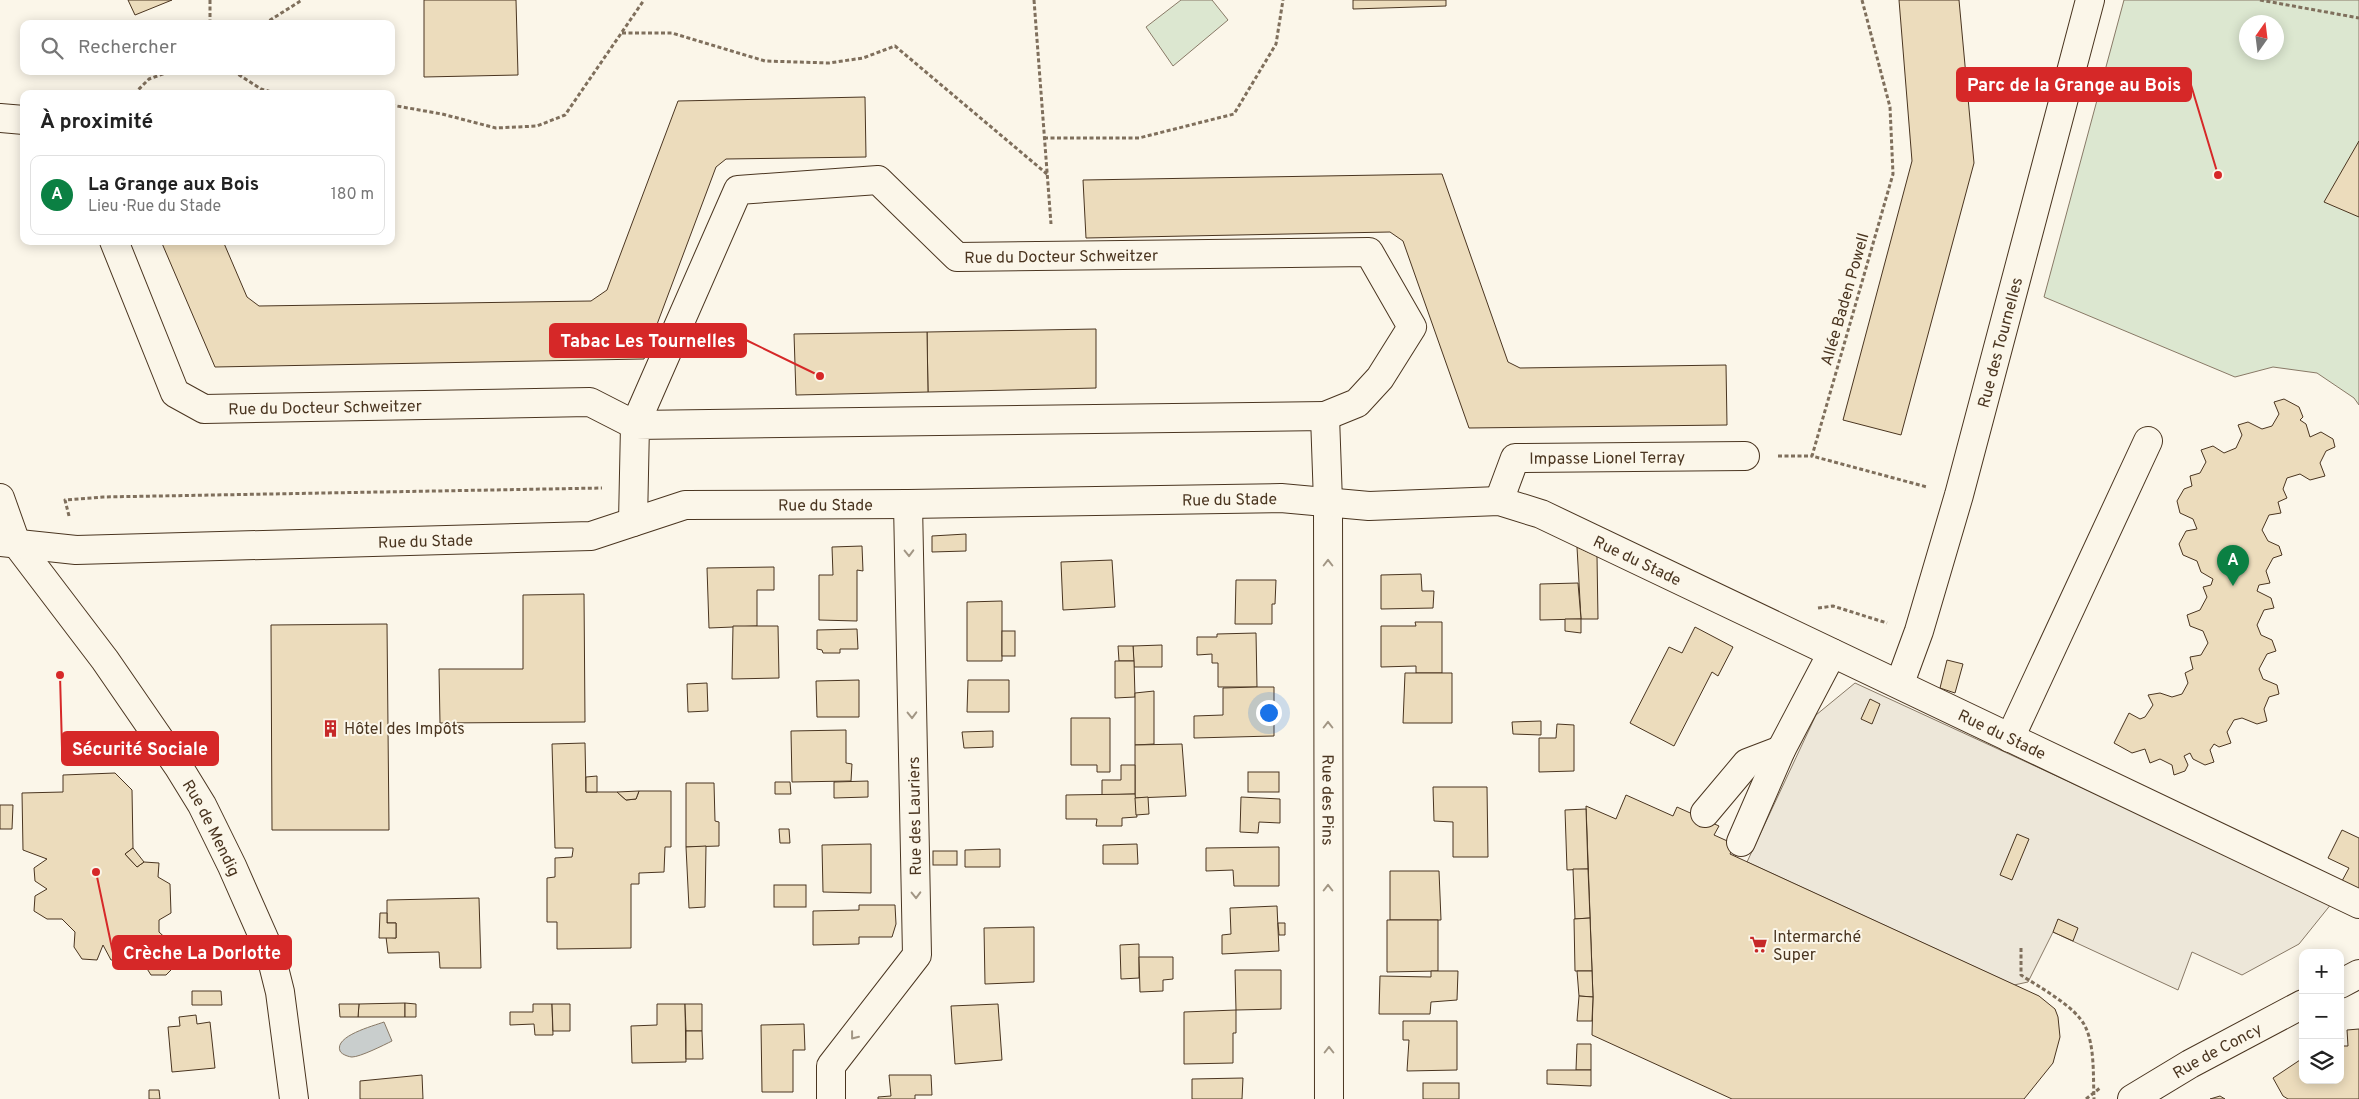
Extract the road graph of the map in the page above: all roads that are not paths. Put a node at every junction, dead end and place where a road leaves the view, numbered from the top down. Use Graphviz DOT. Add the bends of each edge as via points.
graph roads {
  1 [pos="2090,0"];
  2 [pos="0,118"];
  3 [pos="20,120"];
  4 [pos="116,245"];
  5 [pos="1325,416"];
  6 [pos="635,425"];
  7 [pos="2148,441"];
  8 [pos="1746,456"];
  9 [pos="0,498"];
  10 [pos="1498,501"];
  11 [pos="1328,502"];
  12 [pos="908,504"];
  13 [pos="633,522"];
  14 [pos="8,542"];
  15 [pos="1832,653"];
  16 [pos="1900,684"];
  17 [pos="2010,738"];
  18 [pos="1781,750"];
  19 [pos="1705,813"];
  20 [pos="1741,842"];
  21 [pos="2359,904"];
  22 [pos="2359,974"];
  23 [pos="2344,982"];
  24 [pos="2299,1006"];
  25 [pos="294,1099"];
  26 [pos="831,1099"];
  27 [pos="1329,1099"];
  28 [pos="2132,1099"];
  1 -- 16 [label="street, Rue des Tournelles" via="1960,495"];
  2 -- 3 [label="street"];
  4 -- 6 [label="street, Rue du Docteur Schweitzer" via="175,393 204,409 590,402"];
  5 -- 6 [label="street, Rue du Docteur Schweitzer"];
  5 -- 6 [label="street, Rue du Docteur Schweitzer" via="1357,403 1380,378 1412,328 1369,252 957,257 878,180 738,190"];
  5 -- 11 [label="street"];
  6 -- 13 [label="street, Rue du Docteur Schweitzer"];
  7 -- 17 [label="street"];
  8 -- 10 [label="street, Impasse Lionel Terray" via="1515,458"];
  9 -- 14 [label="street, Rue de Mendig"];
  10 -- 11 [label="street, Rue du Stade" via="1369,506"];
  10 -- 15 [label="street, Rue du Stade" via="1541,514"];
  11 -- 12 [label="street, Rue du Stade" via="1280,498"];
  27 -- 11 [label="street, Rue des Pins, one-way"];
  12 -- 13 [label="street, Rue du Stade" via="685,505"];
  12 -- 26 [label="street, Rue des Lauriers, one-way" via="917,955 831,1066"];
  13 -- 14 [label="street, Rue du Stade" via="592,536 76,550"];
  14 -- 25 [label="street, Rue de Mendig" via="105,660 202,804 253,909 270,952 280,992"];
  15 -- 16 [label="street, Rue du Stade"];
  15 -- 18 [label="street"];
  16 -- 17 [label="street, Rue du Stade"];
  17 -- 21 [label="street, Rue du Stade"];
  18 -- 19 [label="street" via="1747,763"];
  18 -- 20 [label="street"];
  22 -- 23 [label="street"];
  24 -- 28 [label="street, Rue de Concy"];
}
